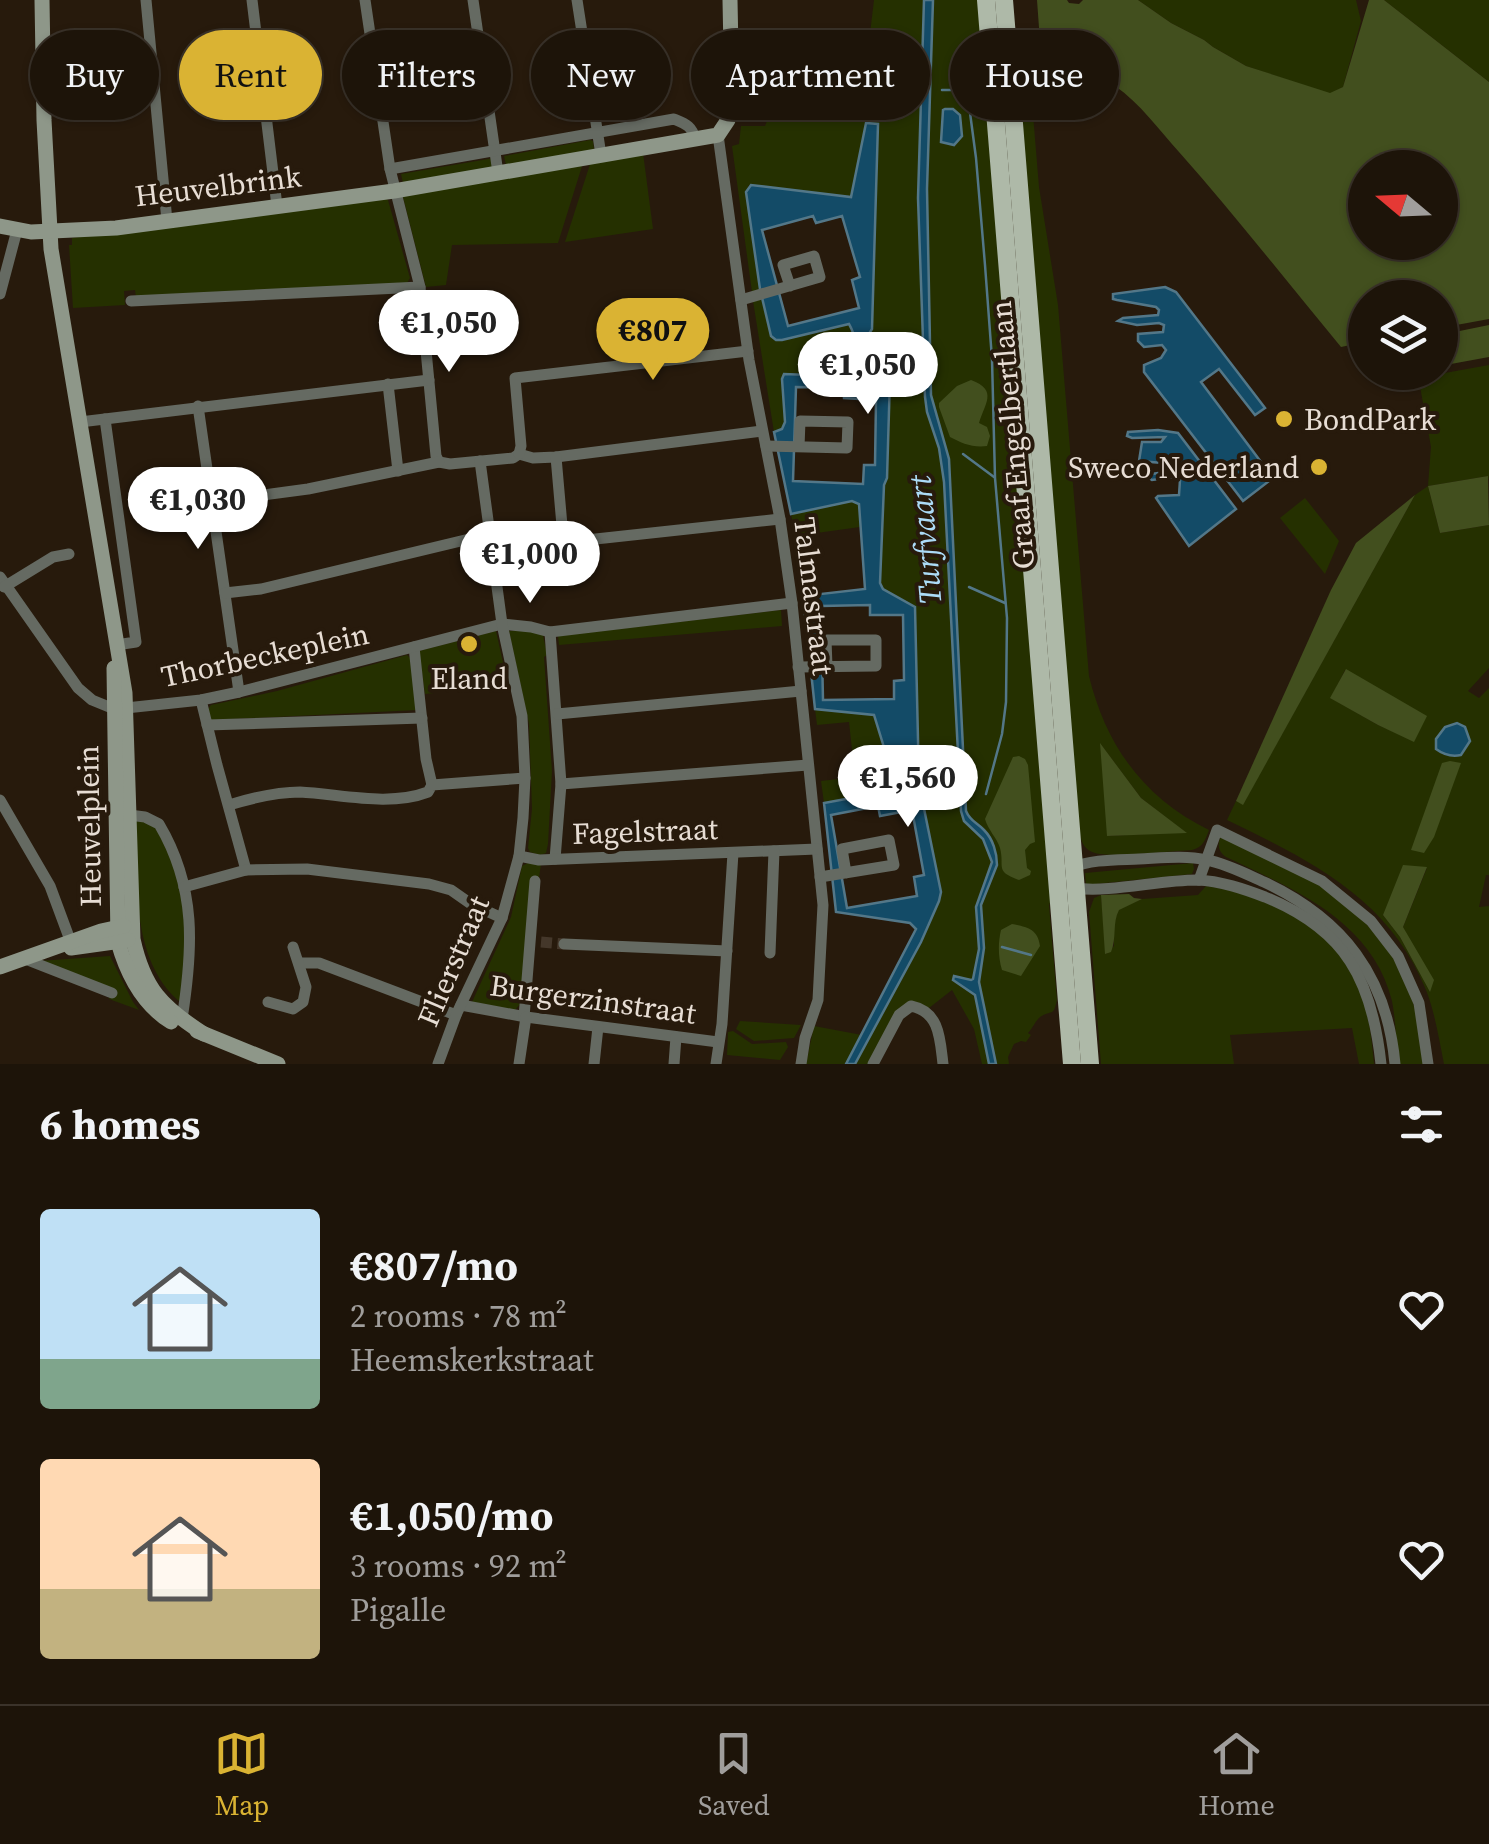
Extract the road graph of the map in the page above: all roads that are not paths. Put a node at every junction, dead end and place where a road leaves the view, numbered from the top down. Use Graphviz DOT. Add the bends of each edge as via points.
graph roads {
  1 [pos="42,0"];
  2 [pos="146,0"];
  3 [pos="252,0"];
  4 [pos="365,0"];
  5 [pos="473,0"];
  6 [pos="577,0"];
  7 [pos="730,0"];
  8 [pos="986,0"];
  9 [pos="1004,0"];
  10 [pos="598,133"];
  11 [pos="718,135"];
  12 [pos="695,138"];
  13 [pos="495,151"];
  14 [pos="601,155"];
  15 [pos="390,169"];
  16 [pos="498,173"];
  17 [pos="394,191"];
  18 [pos="278,206"];
  19 [pos="167,221"];
  20 [pos="0,226"];
  21 [pos="17,230"];
  22 [pos="49,232"];
  23 [pos="420,286"];
  24 [pos="784,287"];
  25 [pos="0,294"];
  26 [pos="741,300"];
  27 [pos="131,301"];
  28 [pos="748,351"];
  29 [pos="429,380"];
  30 [pos="388,384"];
  31 [pos="198,406"];
  32 [pos="105,419"];
  33 [pos="80,422"];
  34 [pos="762,431"];
  35 [pos="771,446"];
  36 [pos="796,447"];
  37 [pos="518,454"];
  38 [pos="556,457"];
  39 [pos="480,461"];
  40 [pos="440,462"];
  41 [pos="398,471"];
  42 [pos="212,502"];
  43 [pos="780,520"];
  44 [pos="490,534"];
  45 [pos="70,554"];
  46 [pos="2,584"];
  47 [pos="225,593"];
  48 [pos="792,603"];
  49 [pos="502,624"];
  50 [pos="550,632"];
  51 [pos="116,645"];
  52 [pos="414,647"];
  53 [pos="814,667"];
  54 [pos="801,691"];
  55 [pos="239,692"];
  56 [pos="201,700"];
  57 [pos="120,709"];
  58 [pos="556,714"];
  59 [pos="422,718"];
  60 [pos="206,725"];
  61 [pos="808,765"];
  62 [pos="526,778"];
  63 [pos="561,784"];
  64 [pos="432,785"];
  65 [pos="0,800"];
  66 [pos="228,805"];
  67 [pos="122,815"];
  68 [pos="817,849"];
  69 [pos="774,851"];
  70 [pos="733,853"];
  71 [pos="519,856"];
  72 [pos="555,859"];
  73 [pos="1205,859"];
  74 [pos="1074,866"];
  75 [pos="246,870"];
  76 [pos="835,875"];
  77 [pos="1056,880"];
  78 [pos="1199,880"];
  79 [pos="536,882"];
  80 [pos="184,887"];
  81 [pos="1076,890"];
  82 [pos="502,918"];
  83 [pos="125,933"];
  84 [pos="72,944"];
  85 [pos="564,944"];
  86 [pos="293,947"];
  87 [pos="727,951"];
  88 [pos="770,954"];
  89 [pos="24,960"];
  90 [pos="300,966"];
  91 [pos="0,967"];
  92 [pos="112,993"];
  93 [pos="268,1002"];
  94 [pos="458,1010"];
  95 [pos="525,1017"];
  96 [pos="182,1023"];
  97 [pos="598,1027"];
  98 [pos="676,1037"];
  99 [pos="718,1042"];
  100 [pos="278,1064"];
  101 [pos="438,1064"];
  102 [pos="519,1064"];
  103 [pos="594,1064"];
  104 [pos="674,1064"];
  105 [pos="716,1064"];
  106 [pos="802,1064"];
  107 [pos="873,1064"];
  108 [pos="942,1064"];
  109 [pos="1072,1064"];
  110 [pos="1090,1064"];
  111 [pos="1381,1064"];
  112 [pos="1395,1064"];
  113 [pos="1428,1064"];
  1 -- 22 [label="street, Heuvelplein"];
  2 -- 19 [label="street"];
  3 -- 18 [label="street"];
  4 -- 15 [label="street"];
  5 -- 13 [label="street"];
  6 -- 10 [label="street"];
  7 -- 11 [label="street" via="732,102"];
  8 -- 77 [label="main road, Graaf Engelbertlaan"];
  9 -- 74 [label="main road, Graaf Engelbertlaan"];
  10 -- 12 [label="street, Heuvelbrink" via="674,120 687,124"];
  10 -- 13 [label="street, Heuvelbrink"];
  10 -- 14 [label="street"];
  11 -- 12 [label="street, Heuvelbrink"];
  11 -- 26 [label="street, Talmastraat"];
  12 -- 14 [label="street, Heuvelbrink"];
  13 -- 15 [label="street, Heuvelbrink"];
  13 -- 16 [label="street"];
  14 -- 16 [label="street, Heuvelbrink"];
  15 -- 17 [label="street"];
  16 -- 17 [label="street, Heuvelbrink"];
  17 -- 18 [label="street, Heuvelbrink"];
  17 -- 23 [label="street"];
  18 -- 19 [label="street, Heuvelbrink"];
  19 -- 22 [label="street, Heuvelbrink"];
  20 -- 21 [label="street, Heuvelbrink"];
  21 -- 22 [label="street, Heuvelbrink"];
  21 -- 25 [label="street"];
  22 -- 33 [label="street, Heuvelplein"];
  23 -- 27 [label="street"];
  23 -- 29 [label="street"];
  24 -- 26 [label="street"];
  26 -- 28 [label="street, Talmastraat"];
  28 -- 34 [label="street, Talmastraat"];
  28 -- 37 [label="street" via="514,378"];
  29 -- 30 [label="street"];
  29 -- 40 [label="street"];
  30 -- 31 [label="street"];
  30 -- 41 [label="street"];
  31 -- 32 [label="street"];
  31 -- 42 [label="street"];
  32 -- 33 [label="street"];
  32 -- 51 [label="street" via="136,642"];
  33 -- 51 [label="street, Heuvelplein"];
  34 -- 35 [label="street, Talmastraat"];
  34 -- 38 [label="street"];
  35 -- 36 [label="street"];
  35 -- 43 [label="street, Talmastraat"];
  36 -- 36 [label="street" via="847,448 848,422 800,421"];
  37 -- 38 [label="street"];
  37 -- 39 [label="street"];
  38 -- 43 [label="street" via="568,542"];
  39 -- 40 [label="street"];
  39 -- 44 [label="street, Flierstraat"];
  40 -- 41 [label="street"];
  41 -- 42 [label="street"];
  42 -- 47 [label="street"];
  43 -- 48 [label="street, Talmastraat"];
  44 -- 47 [label="street"];
  44 -- 49 [label="street, Flierstraat"];
  45 -- 46 [label="street"];
  46 -- 57 [label="street" via="78,688"];
  47 -- 55 [label="street"];
  48 -- 50 [label="street"];
  48 -- 53 [label="street, Talmastraat"];
  49 -- 50 [label="street"];
  49 -- 52 [label="street, Thorbeckeplein"];
  49 -- 62 [label="street, Flierstraat" via="522,716"];
  50 -- 58 [label="street"];
  51 -- 57 [label="street, Heuvelplein"];
  52 -- 55 [label="street, Thorbeckeplein"];
  52 -- 59 [label="street, Thorbeckeplein"];
  53 -- 53 [label="street" via="876,666 876,640 826,640"];
  53 -- 54 [label="street, Talmastraat"];
  54 -- 58 [label="street"];
  54 -- 61 [label="street, Talmastraat"];
  55 -- 56 [label="street, Thorbeckeplein"];
  56 -- 57 [label="street, Thorbeckeplein"];
  56 -- 60 [label="street"];
  57 -- 67 [label="street, Heuvelplein"];
  58 -- 63 [label="street"];
  59 -- 60 [label="street, Thorbeckeplein"];
  59 -- 64 [label="street"];
  60 -- 66 [label="street"];
  61 -- 63 [label="street"];
  61 -- 68 [label="street, Talmastraat"];
  62 -- 64 [label="street"];
  62 -- 71 [label="street, Flierstraat"];
  63 -- 72 [label="street"];
  64 -- 66 [label="street" via="416,797 294,792"];
  65 -- 84 [label="street" via="50,886"];
  66 -- 75 [label="street"];
  67 -- 80 [label="street, Heuvelplein" via="159,824"];
  67 -- 83 [label="street, Heuvelplein"];
  68 -- 69 [label="street, Fagelstraat"];
  68 -- 76 [label="street, Talmastraat"];
  69 -- 70 [label="street, Fagelstraat"];
  69 -- 88 [label="street"];
  70 -- 72 [label="street, Fagelstraat"];
  70 -- 87 [label="street"];
  71 -- 72 [label="street, Fagelstraat"];
  71 -- 82 [label="street, Flierstraat"];
  73 -- 74 [label="street"];
  73 -- 78 [label="street"];
  73 -- 112 [label="street" via="1298,900 1343,936 1384,1006"];
  73 -- 113 [label="street" via="1216,830 1322,881 1370,921 1398,956 1419,1003"];
  74 -- 77 [label="street"];
  74 -- 81 [label="main road, Graaf Engelbertlaan"];
  75 -- 80 [label="street"];
  75 -- 82 [label="street" via="429,884"];
  76 -- 76 [label="street" via="894,864 890,840 842,848"];
  76 -- 106 [label="street, Talmastraat"];
  77 -- 81 [label="street"];
  77 -- 109 [label="main road, Graaf Engelbertlaan"];
  78 -- 81 [label="street"];
  78 -- 111 [label="street" via="1284,905 1340,946 1368,995"];
  79 -- 95 [label="street"];
  80 -- 96 [label="street, Heuvelplein" via="191,936"];
  81 -- 110 [label="main road, Graaf Engelbertlaan"];
  82 -- 94 [label="street, Flierstraat"];
  83 -- 84 [label="street"];
  83 -- 96 [label="street" via="127,967 142,997"];
  84 -- 89 [label="street"];
  85 -- 87 [label="street"];
  86 -- 90 [label="street"];
  87 -- 99 [label="street"];
  89 -- 91 [label="street"];
  89 -- 92 [label="street"];
  90 -- 93 [label="street" via="304,1002 293,1009"];
  90 -- 94 [label="street, Burgerzinstraat" via="319,963"];
  94 -- 95 [label="street, Burgerzinstraat"];
  94 -- 101 [label="street, Flierstraat"];
  95 -- 97 [label="street, Burgerzinstraat"];
  95 -- 102 [label="street"];
  96 -- 100 [label="street"];
  97 -- 98 [label="street, Burgerzinstraat"];
  97 -- 103 [label="street"];
  98 -- 99 [label="street, Burgerzinstraat"];
  98 -- 104 [label="street"];
  99 -- 105 [label="street"];
  107 -- 108 [label="street" via="910,1006 924,1010 936,1025"];
}
